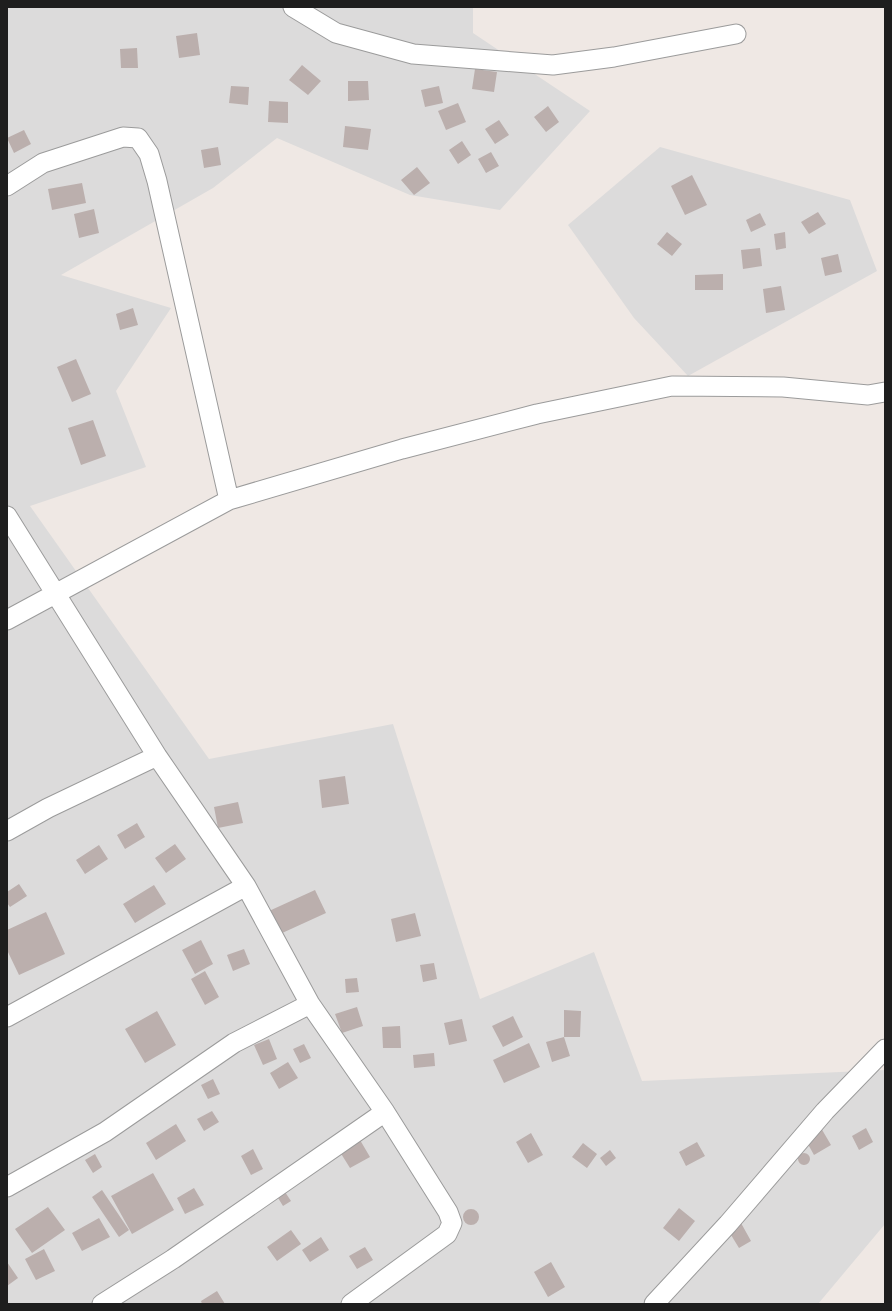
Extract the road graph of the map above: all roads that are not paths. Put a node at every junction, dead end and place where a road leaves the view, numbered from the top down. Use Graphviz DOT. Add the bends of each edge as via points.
graph roads {
  1 [pos="293,7"];
  2 [pos="736,34"];
  3 [pos="7,186"];
  4 [pos="885,392"];
  5 [pos="229,500"];
  6 [pos="7,516"];
  7 [pos="56,592"];
  8 [pos="7,620"];
  9 [pos="157,756"];
  10 [pos="7,832"];
  11 [pos="246,886"];
  12 [pos="310,1004"];
  13 [pos="7,1017"];
  14 [pos="885,1049"];
  15 [pos="385,1112"];
  16 [pos="7,1187"];
  17 [pos="102,1304"];
  18 [pos="351,1304"];
  19 [pos="654,1304"];
  1 -- 2 [label="street" via="336,33 413,54 553,64 614,57"];
  3 -- 5 [label="street" via="43,163 123,137 138,138 149,154 157,181"];
  4 -- 5 [label="street" via="868,395 783,387 672,386 537,414 402,449"];
  5 -- 7 [label="street"];
  6 -- 7 [label="street"];
  7 -- 8 [label="street"];
  7 -- 9 [label="street"];
  9 -- 10 [label="street" via="48,808"];
  9 -- 11 [label="street"];
  11 -- 12 [label="street"];
  11 -- 13 [label="street"];
  12 -- 15 [label="street"];
  12 -- 16 [label="street" via="234,1043 105,1132"];
  14 -- 19 [label="street" via="825,1111 728,1224"];
  15 -- 17 [label="street" via="173,1259"];
  15 -- 18 [label="street" via="448,1212 452,1223 447,1234"];
}
